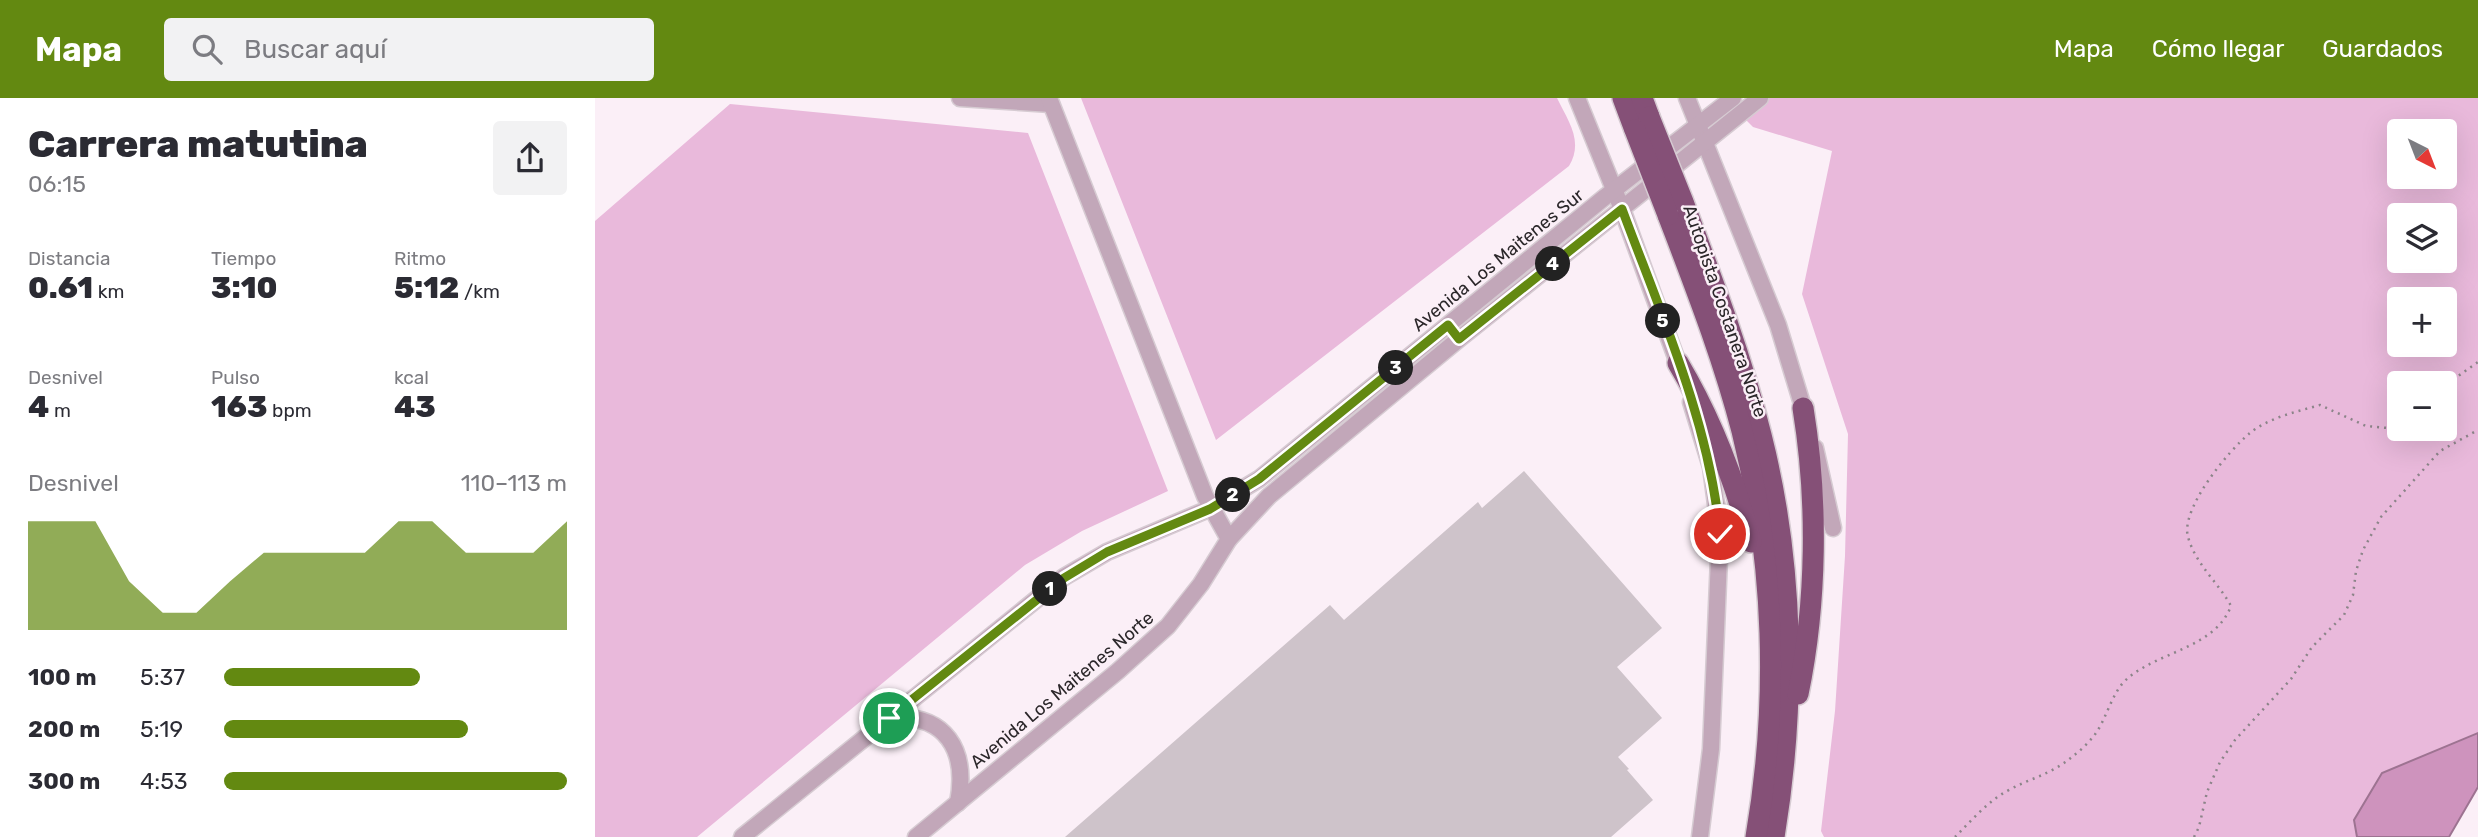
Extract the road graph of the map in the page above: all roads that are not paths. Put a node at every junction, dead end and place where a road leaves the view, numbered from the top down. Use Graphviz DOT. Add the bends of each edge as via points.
graph roads {
  1 [pos="960,98"];
  2 [pos="1577,98"];
  3 [pos="1623,98"];
  4 [pos="1687,98"];
  5 [pos="1733,98"];
  6 [pos="1760,98"];
  7 [pos="1050,101"];
  8 [pos="1642,115"];
  9 [pos="1698,126"];
  10 [pos="1705,143"];
  11 [pos="1614,190"];
  12 [pos="1622,209"];
  13 [pos="1675,209"];
  14 [pos="1448,325"];
  15 [pos="1459,339"];
  16 [pos="1678,363"];
  17 [pos="1803,408"];
  18 [pos="1210,509"];
  19 [pos="1833,528"];
  20 [pos="1229,539"];
  21 [pos="1771,684"];
  22 [pos="889,718"];
  23 [pos="1785,754"];
  24 [pos="958,803"];
  25 [pos="742,837"];
  26 [pos="916,837"];
  27 [pos="1700,837"];
  28 [pos="1756,837"];
  29 [pos="1774,837"];
  1 -- 7 [label="street"];
  2 -- 11 [label="street"];
  3 -- 8 [label="highway, Autopista Costanera Norte"];
  4 -- 9 [label="street"];
  5 -- 9 [label="street, Avenida Los Maitenes Sur"];
  6 -- 10 [label="street, Avenida Los Maitenes Norte"];
  7 -- 18 [label="street"];
  8 -- 13 [label="highway, Autopista Costanera Norte, bridge"];
  9 -- 10 [label="street"];
  9 -- 11 [label="street, Avenida Los Maitenes Sur"];
  10 -- 12 [label="street, Avenida Los Maitenes Norte"];
  10 -- 17 [label="street" via="1778,325"];
  11 -- 12 [label="street"];
  11 -- 14 [label="street, Avenida Los Maitenes Sur"];
  12 -- 15 [label="street, Avenida Los Maitenes Norte"];
  12 -- 16 [label="street"];
  13 -- 21 [label="highway, Autopista Costanera Norte" via="1750,466 1768,596"];
  13 -- 23 [label="highway, Autopista Costanera Norte" via="1736,348 1772,487 1788,631"];
  14 -- 15 [label="street"];
  14 -- 18 [label="street, Avenida Los Maitenes Sur" via="1272,470"];
  15 -- 20 [label="street, Avenida Los Maitenes Norte" via="1269,496"];
  16 -- 21 [label="highway" via="1714,431 1737,490 1755,563"];
  16 -- 27 [label="street" via="1711,467 1720,534 1712,736"];
  17 -- 19 [label="street"];
  17 -- 23 [label="highway" via="1813,483 1813,544 1807,645"];
  18 -- 20 [label="street"];
  18 -- 22 [label="street, Avenida Los Maitenes Sur" via="1107,552 1064,578"];
  20 -- 24 [label="street, Avenida Los Maitenes Norte" via="1168,626"];
  21 -- 28 [label="highway, Autopista Costanera Norte"];
  22 -- 24 [label="street" via="930,723 952,742 961,767"];
  22 -- 25 [label="street, Avenida Los Maitenes Sur"];
  23 -- 29 [label="highway, Autopista Costanera Norte"];
  24 -- 26 [label="street, Avenida Los Maitenes Norte"];
}
